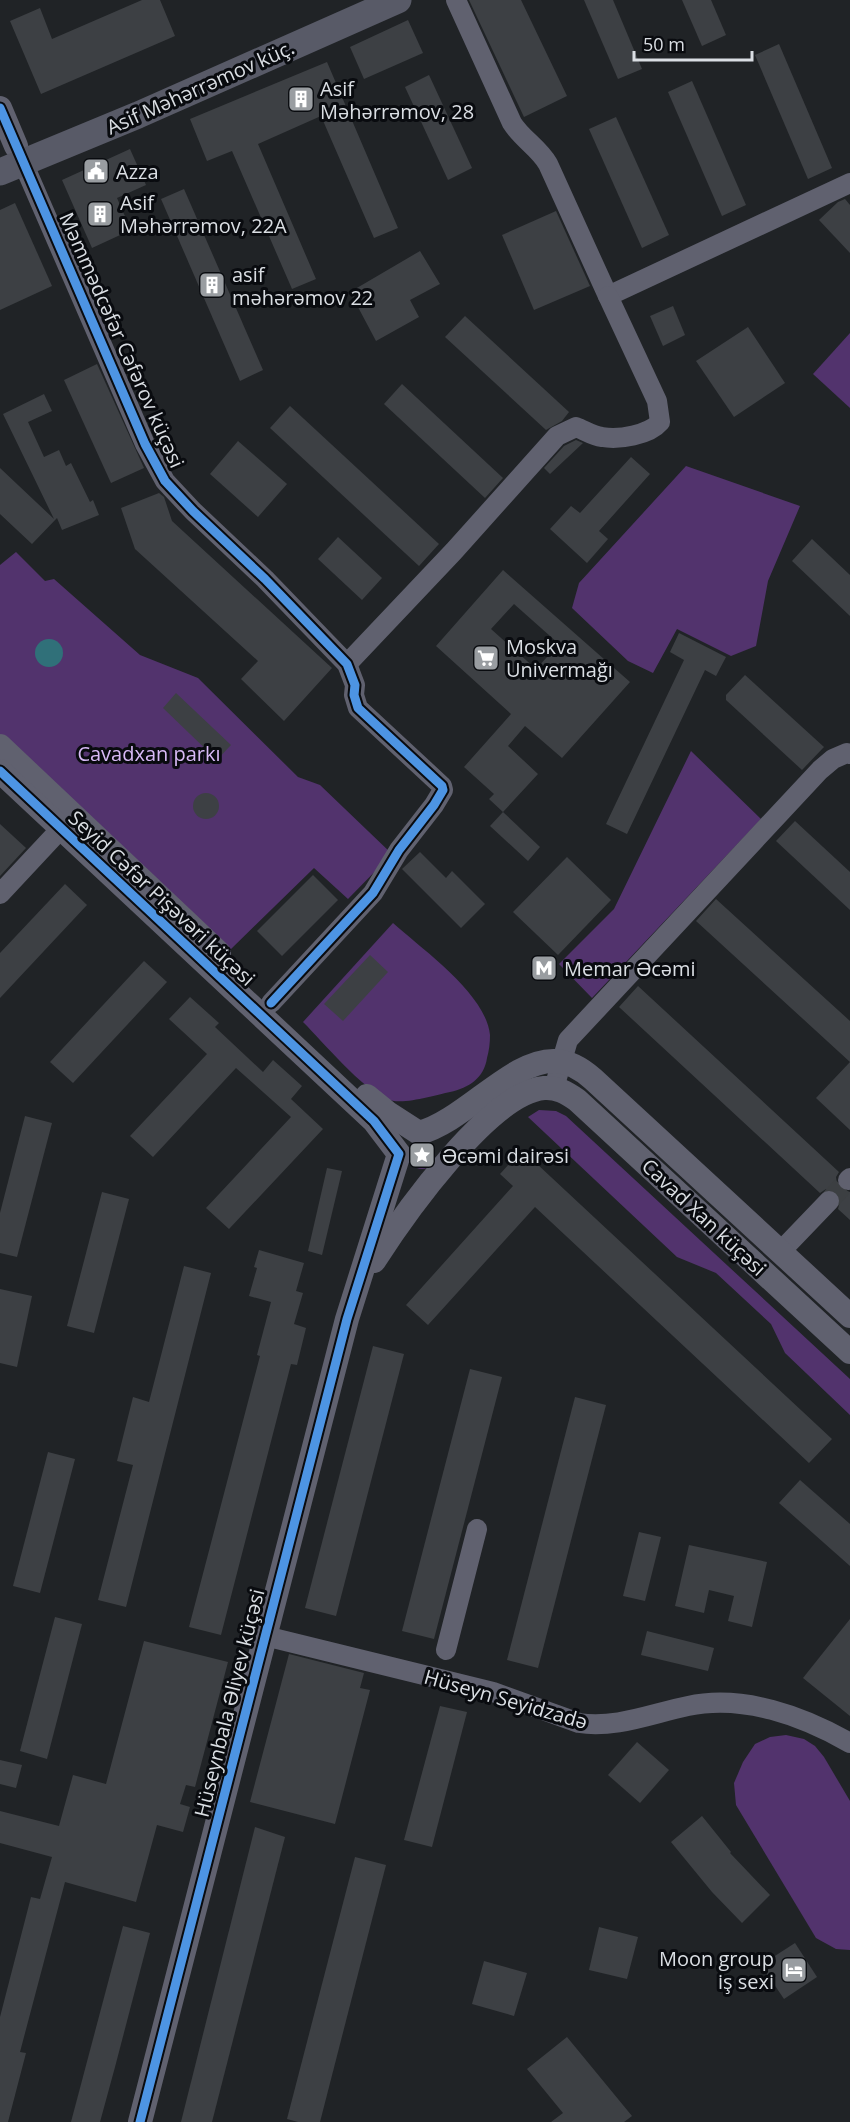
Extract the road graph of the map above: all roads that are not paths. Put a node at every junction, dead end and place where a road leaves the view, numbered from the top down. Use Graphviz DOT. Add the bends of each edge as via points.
graph roads {
  1 [pos="353,0"];
  2 [pos="398,0"];
  3 [pos="456,0"];
  4 [pos="0,108"];
  5 [pos="10,158"];
  6 [pos="850,183"];
  7 [pos="608,296"];
  8 [pos="347,664"];
  9 [pos="0,746"];
  10 [pos="850,754"];
  11 [pos="0,771"];
  12 [pos="67,822"];
  13 [pos="0,894"];
  14 [pos="271,1002"];
  15 [pos="561,1062"];
  16 [pos="555,1088"];
  17 [pos="419,1133"];
  18 [pos="399,1154"];
  19 [pos="438,1173"];
  20 [pos="829,1201"];
  21 [pos="781,1251"];
  22 [pos="355,1294"];
  23 [pos="850,1316"];
  24 [pos="850,1352"];
  25 [pos="477,1529"];
  26 [pos="265,1636"];
  27 [pos="446,1650"];
  28 [pos="850,1743"];
  29 [pos="140,2122"];
  1 -- 5 [label="main road, Asif Məhərrəmov küç."];
  2 -- 5 [label="main road, Asif Məhərrəmov küç."];
  3 -- 7 [label="street" via="512,123 548,164"];
  4 -- 5 [label="street, Məmmədcəfər Cəfərov küçəsi"];
  5 -- 8 [label="street, Məmmədcəfər Cəfərov küçəsi" via="165,481"];
  6 -- 7 [label="street"];
  7 -- 8 [label="street" via="657,401 660,422 637,435 602,437 576,427 556,436"];
  8 -- 14 [label="street, Məmmədcəfər Cəfərov küçəsi" via="358,708 443,790 373,893"];
  9 -- 12 [label="street, Seyid Cəfər Pişəvəri küçəsi"];
  10 -- 15 [label="street" via="833,759 789,802 568,1040"];
  11 -- 12 [label="street, Seyid Cəfər Pişəvəri küçəsi"];
  12 -- 13 [label="street"];
  12 -- 14 [label="street, Seyid Cəfər Pişəvəri küçəsi"];
  12 -- 18 [label="street, Seyid Cəfər Pişəvəri küçəsi" via="374,1121"];
  14 -- 17 [label="street, Seyid Cəfər Pişəvəri küçəsi" via="372,1100"];
  15 -- 16 [label="street"];
  15 -- 17 [label="street" via="545,1061 519,1071 453,1118"];
  15 -- 21 [label="street, Cavad Xan küçəsi" via="577,1067 593,1079"];
  16 -- 19 [label="street" via="536,1089 509,1103"];
  16 -- 24 [label="street, Cavad Xan küçəsi" via="577,1100"];
  17 -- 18 [label="street" via="403,1142"];
  17 -- 19 [label="street" via="433,1135 443,1146 445,1160"];
  18 -- 19 [label="street" via="409,1175 424,1179"];
  18 -- 22 [label="street"];
  19 -- 22 [label="street" via="390,1236"];
  20 -- 21 [label="street"];
  21 -- 23 [label="street, Cavad Xan küçəsi"];
  22 -- 26 [label="street, Hüseynbala Əliyev küçəsi"];
  25 -- 27 [label="street"];
  26 -- 28 [label="street, Hüseyn Seyidzadə" via="493,1692 579,1723 614,1723 690,1705 731,1704 805,1720"];
  26 -- 29 [label="street, Hüseynbala Əliyev küçəsi"];
}
